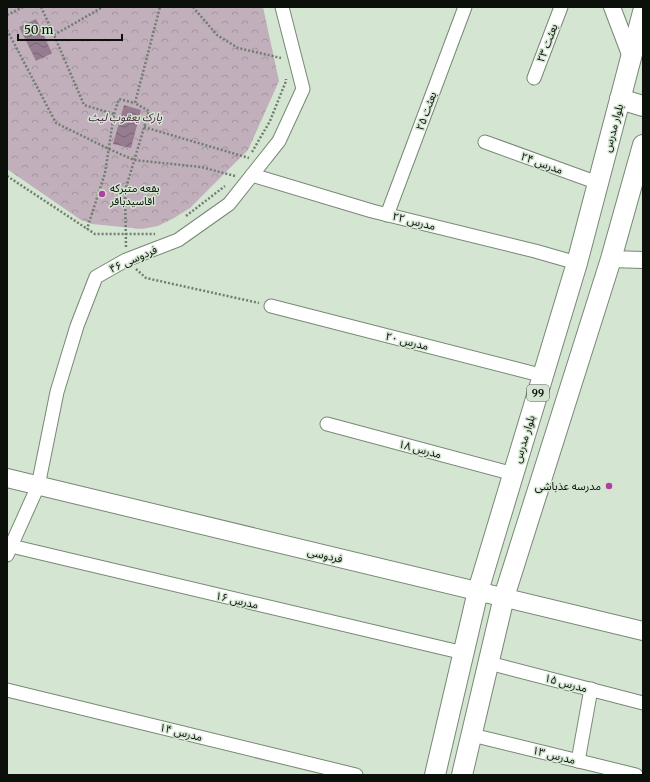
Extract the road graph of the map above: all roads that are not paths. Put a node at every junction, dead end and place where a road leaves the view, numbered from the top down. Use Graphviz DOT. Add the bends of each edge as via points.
graph roads {
  1 [pos="282,7"];
  2 [pos="465,7"];
  3 [pos="561,7"];
  4 [pos="612,7"];
  5 [pos="643,12"];
  6 [pos="631,57"];
  7 [pos="534,78"];
  8 [pos="620,99"];
  9 [pos="643,106"];
  10 [pos="485,142"];
  11 [pos="643,145"];
  12 [pos="252,176"];
  13 [pos="598,183"];
  14 [pos="387,215"];
  15 [pos="611,259"];
  16 [pos="643,260"];
  17 [pos="577,263"];
  18 [pos="271,306"];
  19 [pos="544,376"];
  20 [pos="326,424"];
  21 [pos="514,474"];
  22 [pos="7,478"];
  23 [pos="38,486"];
  24 [pos="9,551"];
  25 [pos="478,591"];
  26 [pos="504,598"];
  27 [pos="643,631"];
  28 [pos="464,653"];
  29 [pos="489,663"];
  30 [pos="591,689"];
  31 [pos="7,690"];
  32 [pos="643,703"];
  33 [pos="472,735"];
  34 [pos="578,761"];
  35 [pos="356,775"];
  36 [pos="435,775"];
  37 [pos="462,775"];
  38 [pos="636,775"];
  1 -- 12 [label="street, فردوسی ۴۶" via="303,89 279,140"];
  2 -- 14 [label="street, بعثت ۲۵"];
  3 -- 7 [label="street, بعثت ۲۳"];
  4 -- 6 [label="street"];
  5 -- 6 [label="main road, بلوار مدرس / 99"];
  6 -- 8 [label="main road, بلوار مدرس / 99"];
  8 -- 9 [label="main road"];
  8 -- 13 [label="main road, بلوار مدرس / 99"];
  10 -- 13 [label="street, مدرس ۲۴"];
  11 -- 15 [label="main road, 99"];
  12 -- 14 [label="street, مدرس ۲۲"];
  12 -- 23 [label="street, فردوسی ۴۶" via="229,204 178,240 126,260 96,277 77,326 57,392"];
  13 -- 17 [label="main road, بلوار مدرس / 99"];
  14 -- 17 [label="street, مدرس ۲۲"];
  15 -- 16 [label="street"];
  15 -- 26 [label="main road, 99"];
  17 -- 19 [label="main road, بلوار مدرس / 99"];
  18 -- 19 [label="street, مدرس ۲۰"];
  19 -- 21 [label="main road, بلوار مدرس / 99"];
  20 -- 21 [label="street, مدرس ۱۸"];
  21 -- 25 [label="main road, بلوار مدرس / 99"];
  22 -- 23 [label="main road, فردوسی"];
  23 -- 24 [label="street, فردوسی ۴۶"];
  23 -- 25 [label="main road, فردوسی"];
  24 -- 28 [label="street, مدرس ۱۶"];
  25 -- 26 [label="main road, فردوسی"];
  25 -- 28 [label="main road, بلوار مدرس / 99"];
  26 -- 27 [label="main road, فردوسی"];
  26 -- 29 [label="main road, 99"];
  28 -- 36 [label="main road, بلوار مدرس / 99"];
  29 -- 30 [label="street, مدرس ۱۵"];
  29 -- 33 [label="main road, 99"];
  30 -- 32 [label="street, مدرس ۱۵"];
  30 -- 34 [label="street"];
  31 -- 35 [label="street, مدرس ۱۴"];
  33 -- 34 [label="street, مدرس ۱۳"];
  33 -- 37 [label="main road, 99"];
  34 -- 38 [label="street, مدرس ۱۳"];
}
